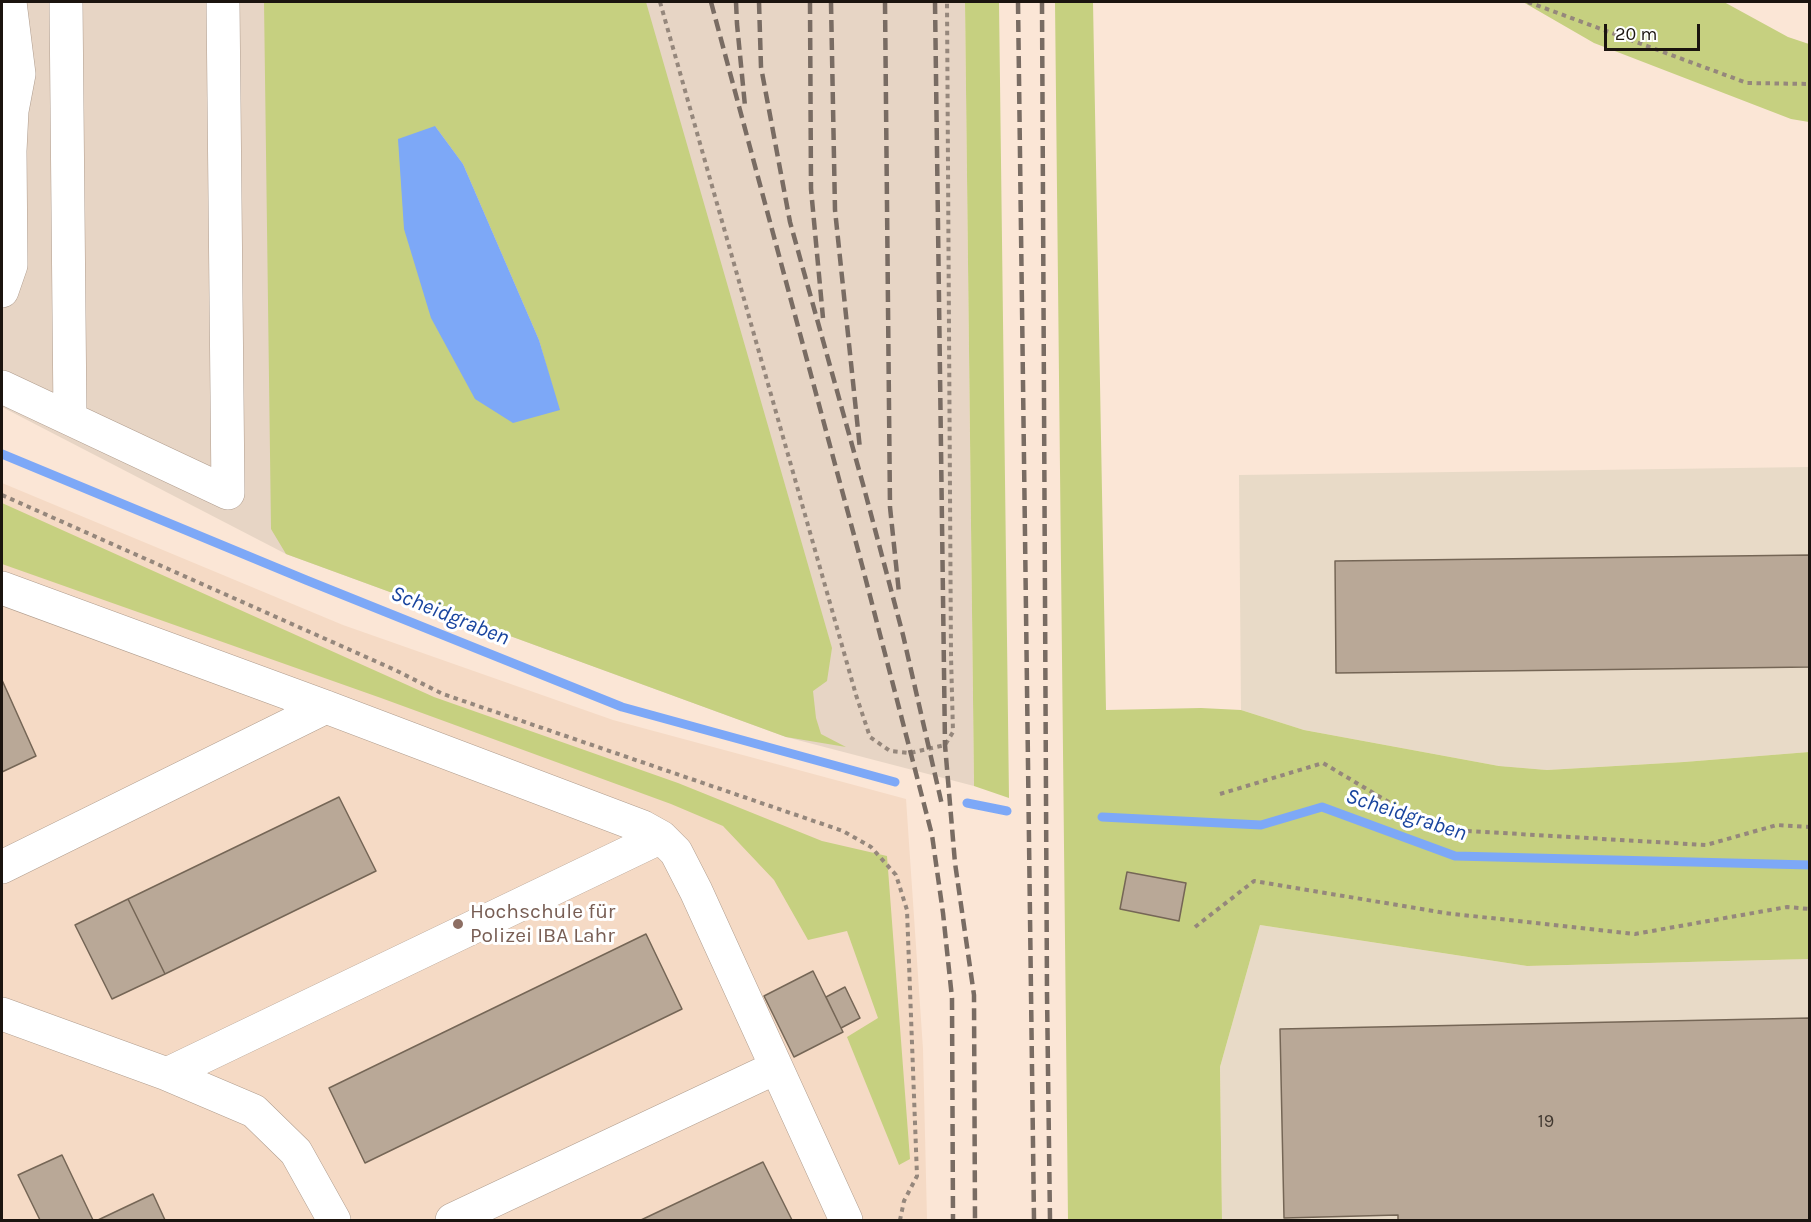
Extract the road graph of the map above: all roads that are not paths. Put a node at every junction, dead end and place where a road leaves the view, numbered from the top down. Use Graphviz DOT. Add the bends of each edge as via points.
graph roads {
  1 [pos="66,2"];
  2 [pos="223,2"];
  3 [pos="7,17"];
  4 [pos="7,116"];
  5 [pos="2,291"];
  6 [pos="2,387"];
  7 [pos="70,418"];
  8 [pos="2,588"];
  9 [pos="326,707"];
  10 [pos="661,837"];
  11 [pos="2,867"];
  12 [pos="2,1014"];
  13 [pos="775,1068"];
  14 [pos="167,1074"];
  15 [pos="334,1221"];
  16 [pos="452,1221"];
  17 [pos="846,1221"];
  1 -- 7 [label="lane"];
  2 -- 7 [label="lane" via="228,493"];
  3 -- 4 [label="lane" via="19,74"];
  4 -- 5 [label="lane" via="11,265"];
  6 -- 7 [label="lane"];
  8 -- 9 [label="lane"];
  9 -- 10 [label="lane"];
  9 -- 11 [label="lane"];
  10 -- 13 [label="lane" via="676,852 696,891"];
  10 -- 14 [label="lane"];
  12 -- 14 [label="lane"];
  13 -- 16 [label="lane"];
  13 -- 17 [label="lane"];
  14 -- 15 [label="lane" via="254,1111 296,1152"];
}
